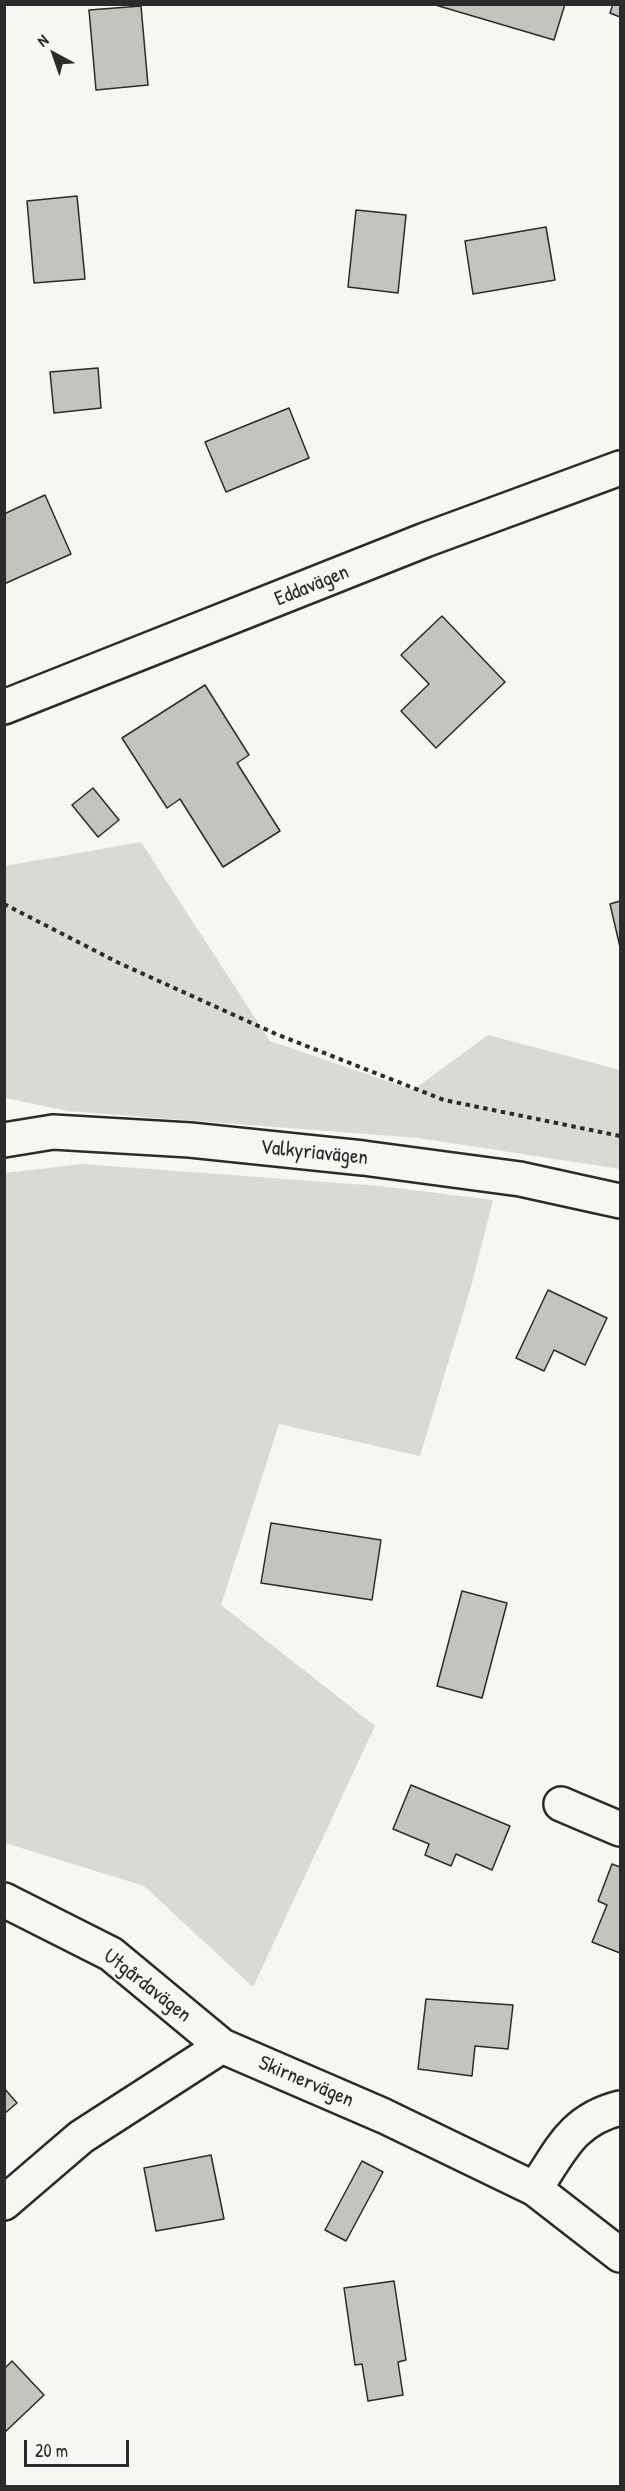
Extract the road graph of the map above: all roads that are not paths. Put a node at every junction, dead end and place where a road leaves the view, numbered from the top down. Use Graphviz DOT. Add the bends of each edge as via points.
graph roads {
  1 [pos="621,468"];
  2 [pos="4,707"];
  3 [pos="4,1140"];
  4 [pos="621,1201"];
  5 [pos="561,1804"];
  6 [pos="621,1829"];
  7 [pos="4,1900"];
  8 [pos="222,2046"];
  9 [pos="621,2108"];
  10 [pos="535,2189"];
  11 [pos="4,2203"];
  12 [pos="621,2254"];
  1 -- 2 [label="street, Eddavägen" via="424,540"];
  3 -- 4 [label="street, Valkyriavägen" via="53,1132 190,1140 520,1179"];
  5 -- 6 [label="street"];
  7 -- 8 [label="street, Utgårdavägen" via="111,1954"];
  8 -- 10 [label="street, Skirnervägen" via="384,2116"];
  8 -- 11 [label="street" via="81,2137"];
  9 -- 10 [label="street" via="590,2118 571,2135"];
  10 -- 12 [label="street, Skirnervägen"];
}
